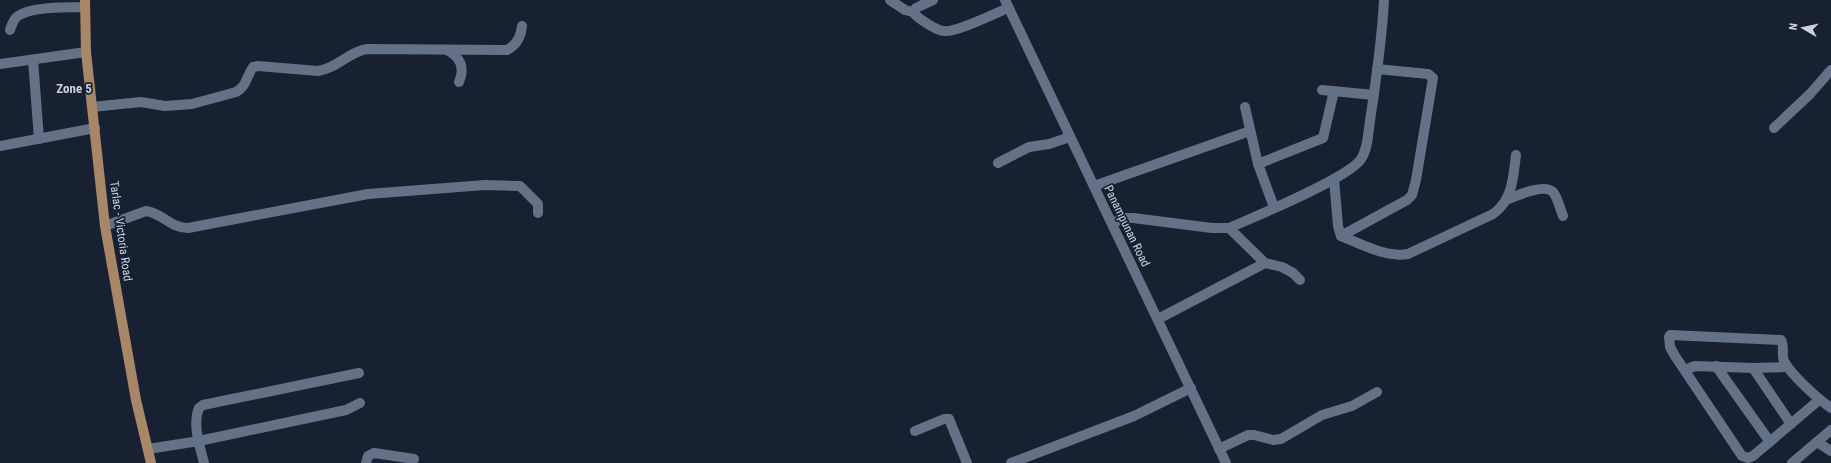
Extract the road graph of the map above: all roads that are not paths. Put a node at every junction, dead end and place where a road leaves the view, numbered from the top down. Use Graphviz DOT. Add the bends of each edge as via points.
graph roads {
  1 [pos="890,0"];
  2 [pos="933,0"];
  3 [pos="1384,0"];
  4 [pos="85,4"];
  5 [pos="1006,4"];
  6 [pos="913,12"];
  7 [pos="522,26"];
  8 [pos="10,30"];
  9 [pos="447,50"];
  10 [pos="86,52"];
  11 [pos="33,60"];
  12 [pos="0,64"];
  13 [pos="1377,69"];
  14 [pos="1831,70"];
  15 [pos="459,82"];
  16 [pos="1322,90"];
  17 [pos="1334,91"];
  18 [pos="1374,95"];
  19 [pos="92,107"];
  20 [pos="1245,107"];
  21 [pos="95,128"];
  22 [pos="1774,128"];
  23 [pos="1250,131"];
  24 [pos="1070,137"];
  25 [pos="38,139"];
  26 [pos="0,146"];
  27 [pos="1516,155"];
  28 [pos="998,163"];
  29 [pos="1258,164"];
  30 [pos="1334,179"];
  31 [pos="1094,186"];
  32 [pos="1506,200"];
  33 [pos="1274,207"];
  34 [pos="538,213"];
  35 [pos="1563,216"];
  36 [pos="1112,223"];
  37 [pos="105,226"];
  38 [pos="1229,228"];
  39 [pos="1341,236"];
  40 [pos="1265,263"];
  41 [pos="1300,280"];
  42 [pos="1158,319"];
  43 [pos="1716,366"];
  44 [pos="1787,367"];
  45 [pos="1753,368"];
  46 [pos="1685,370"];
  47 [pos="359,373"];
  48 [pos="1191,388"];
  49 [pos="1377,392"];
  50 [pos="1819,400"];
  51 [pos="360,403"];
  52 [pos="1831,408"];
  53 [pos="1790,424"];
  54 [pos="1831,430"];
  55 [pos="915,431"];
  56 [pos="199,441"];
  57 [pos="1770,442"];
  58 [pos="1816,442"];
  59 [pos="148,449"];
  60 [pos="1219,449"];
  61 [pos="1831,451"];
  62 [pos="414,459"];
  63 [pos="151,463"];
  64 [pos="204,463"];
  65 [pos="366,463"];
  66 [pos="967,463"];
  67 [pos="1011,463"];
  68 [pos="1226,463"];
  69 [pos="1792,463"];
  1 -- 6 [label="street"];
  2 -- 6 [label="street"];
  3 -- 13 [label="street"];
  4 -- 8 [label="street" via="18,16"];
  4 -- 10 [label="main road, Tarlac - Victoria Road"];
  5 -- 6 [label="street" via="954,29 944,31"];
  5 -- 24 [label="street, Panampunan Road"];
  7 -- 9 [label="street" via="514,46 507,50"];
  9 -- 15 [label="street" via="457,55 462,63"];
  9 -- 19 [label="street" via="359,51 337,65 318,71 258,66 253,67 245,85 236,92 192,104 165,106 141,102"];
  10 -- 11 [label="street"];
  10 -- 19 [label="main road, Tarlac - Victoria Road"];
  11 -- 12 [label="street"];
  11 -- 25 [label="street"];
  13 -- 18 [label="street"];
  13 -- 39 [label="street" via="1428,74 1433,78 1416,180 1412,195 1407,200"];
  14 -- 22 [label="street"];
  16 -- 17 [label="street"];
  17 -- 18 [label="street"];
  17 -- 29 [label="street" via="1324,138"];
  18 -- 30 [label="street" via="1362,159"];
  19 -- 21 [label="main road, Tarlac - Victoria Road"];
  20 -- 23 [label="street"];
  21 -- 25 [label="street"];
  21 -- 37 [label="main road, Tarlac - Victoria Road"];
  23 -- 29 [label="street"];
  23 -- 31 [label="street"];
  24 -- 28 [label="street" via="1029,148"];
  24 -- 31 [label="street, Panampunan Road"];
  25 -- 26 [label="street"];
  27 -- 32 [label="street" via="1512,186"];
  29 -- 33 [label="street"];
  30 -- 33 [label="street"];
  30 -- 39 [label="street"];
  31 -- 36 [label="street, Panampunan Road"];
  32 -- 35 [label="street" via="1533,190 1548,189 1553,192"];
  32 -- 39 [label="street" via="1502,208 1493,214 1399,256"];
  33 -- 38 [label="street"];
  34 -- 37 [label="street" via="538,204 520,186 485,185 368,194 188,228 180,228 146,211"];
  36 -- 38 [label="street" via="1133,218"];
  36 -- 42 [label="street, Panampunan Road"];
  37 -- 59 [label="main road, Tarlac - Victoria Road" via="136,400"];
  38 -- 40 [label="street"];
  40 -- 41 [label="street" via="1282,267"];
  40 -- 42 [label="street"];
  42 -- 48 [label="street, Panampunan Road"];
  43 -- 45 [label="street"];
  43 -- 46 [label="street" via="1695,366"];
  43 -- 57 [label="street"];
  44 -- 45 [label="street"];
  44 -- 46 [label="street" via="1783,359 1782,342 1778,339 1670,335 1670,347"];
  44 -- 50 [label="street"];
  45 -- 53 [label="street"];
  46 -- 57 [label="street" via="1742,456 1753,456"];
  47 -- 56 [label="street" via="203,405 197,413"];
  48 -- 60 [label="street, Panampunan Road"];
  48 -- 67 [label="street" via="1134,416"];
  49 -- 60 [label="street" via="1352,406 1322,416 1281,439 1248,435"];
  50 -- 52 [label="street"];
  50 -- 53 [label="street"];
  51 -- 56 [label="street" via="346,410"];
  53 -- 57 [label="street"];
  54 -- 58 [label="street"];
  55 -- 66 [label="street" via="949,419"];
  56 -- 59 [label="street"];
  56 -- 64 [label="street"];
  58 -- 61 [label="street"];
  58 -- 69 [label="street"];
  59 -- 63 [label="main road, Tarlac - Victoria Road"];
  60 -- 68 [label="street, Panampunan Road"];
  62 -- 65 [label="street" via="374,453 368,456"];
}
